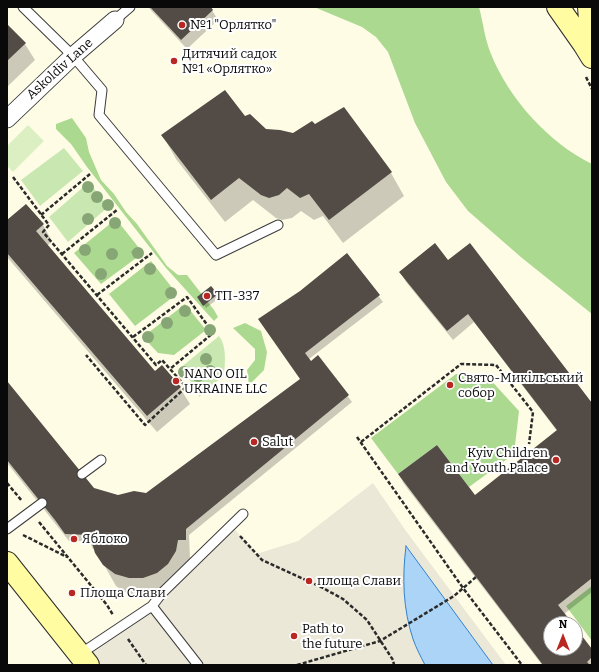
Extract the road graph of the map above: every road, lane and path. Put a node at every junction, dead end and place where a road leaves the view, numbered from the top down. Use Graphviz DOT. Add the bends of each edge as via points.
graph roads {
  1 [pos="23,7"];
  2 [pos="130,7"];
  3 [pos="558,7"];
  4 [pos="589,7"];
  5 [pos="115,20"];
  6 [pos="592,44"];
  7 [pos="73,56"];
  8 [pos="592,57"];
  9 [pos="7,119"];
  10 [pos="90,174"];
  11 [pos="13,177"];
  12 [pos="118,209"];
  13 [pos="41,215"];
  14 [pos="278,225"];
  15 [pos="152,253"];
  16 [pos="62,254"];
  17 [pos="97,295"];
  18 [pos="133,338"];
  19 [pos="86,355"];
  20 [pos="170,369"];
  21 [pos="357,437"];
  22 [pos="361,442"];
  23 [pos="529,444"];
  24 [pos="101,460"];
  25 [pos="82,474"];
  26 [pos="7,483"];
  27 [pos="42,503"];
  28 [pos="30,511"];
  29 [pos="243,514"];
  30 [pos="232,525"];
  31 [pos="8,528"];
  32 [pos="69,558"];
  33 [pos="7,564"];
  34 [pos="476,577"];
  35 [pos="152,606"];
  36 [pos="120,627"];
  37 [pos="380,641"];
  38 [pos="84,659"];
  39 [pos="146,665"];
  40 [pos="198,665"];
  41 [pos="297,665"];
  42 [pos="394,665"];
  43 [pos="522,665"];
  1 -- 7 [label="lane"];
  2 -- 5 [label="lane"];
  3 -- 8 [label="main road"];
  4 -- 6 [label="main road"];
  5 -- 7 [label="street, Askoldiv Lane"];
  7 -- 9 [label="street, Askoldiv Lane"];
  7 -- 14 [label="lane" via="102,90 99,115 216,255"];
  10 -- 13 [label="path"];
  11 -- 13 [label="path"];
  12 -- 16 [label="path"];
  13 -- 16 [label="path" via="49,225 43,232"];
  15 -- 17 [label="path"];
  16 -- 17 [label="path"];
  17 -- 18 [label="path"];
  18 -- 20 [label="path" via="156,365 162,360"];
  18 -- 20 [label="path" via="186,297 213,333"];
  19 -- 20 [label="path" via="145,425 186,388"];
  21 -- 22 [label="path"];
  22 -- 23 [label="path" via="460,364 496,365 533,412"];
  22 -- 43 [label="path" via="463,588"];
  24 -- 25 [label="lane"];
  26 -- 28 [label="path"];
  27 -- 28 [label="lane"];
  28 -- 31 [label="lane"];
  28 -- 32 [label="path"];
  29 -- 30 [label="lane"];
  30 -- 35 [label="lane" via="162,593"];
  30 -- 37 [label="path" via="262,560 343,599 367,620"];
  31 -- 32 [label="path"];
  32 -- 36 [label="path" via="107,606"];
  33 -- 38 [label="main road"];
  34 -- 37 [label="path" via="454,596"];
  35 -- 36 [label="lane"];
  35 -- 40 [label="lane"];
  36 -- 38 [label="lane"];
  36 -- 39 [label="path"];
  37 -- 41 [label="path"];
  37 -- 42 [label="path"];
}
